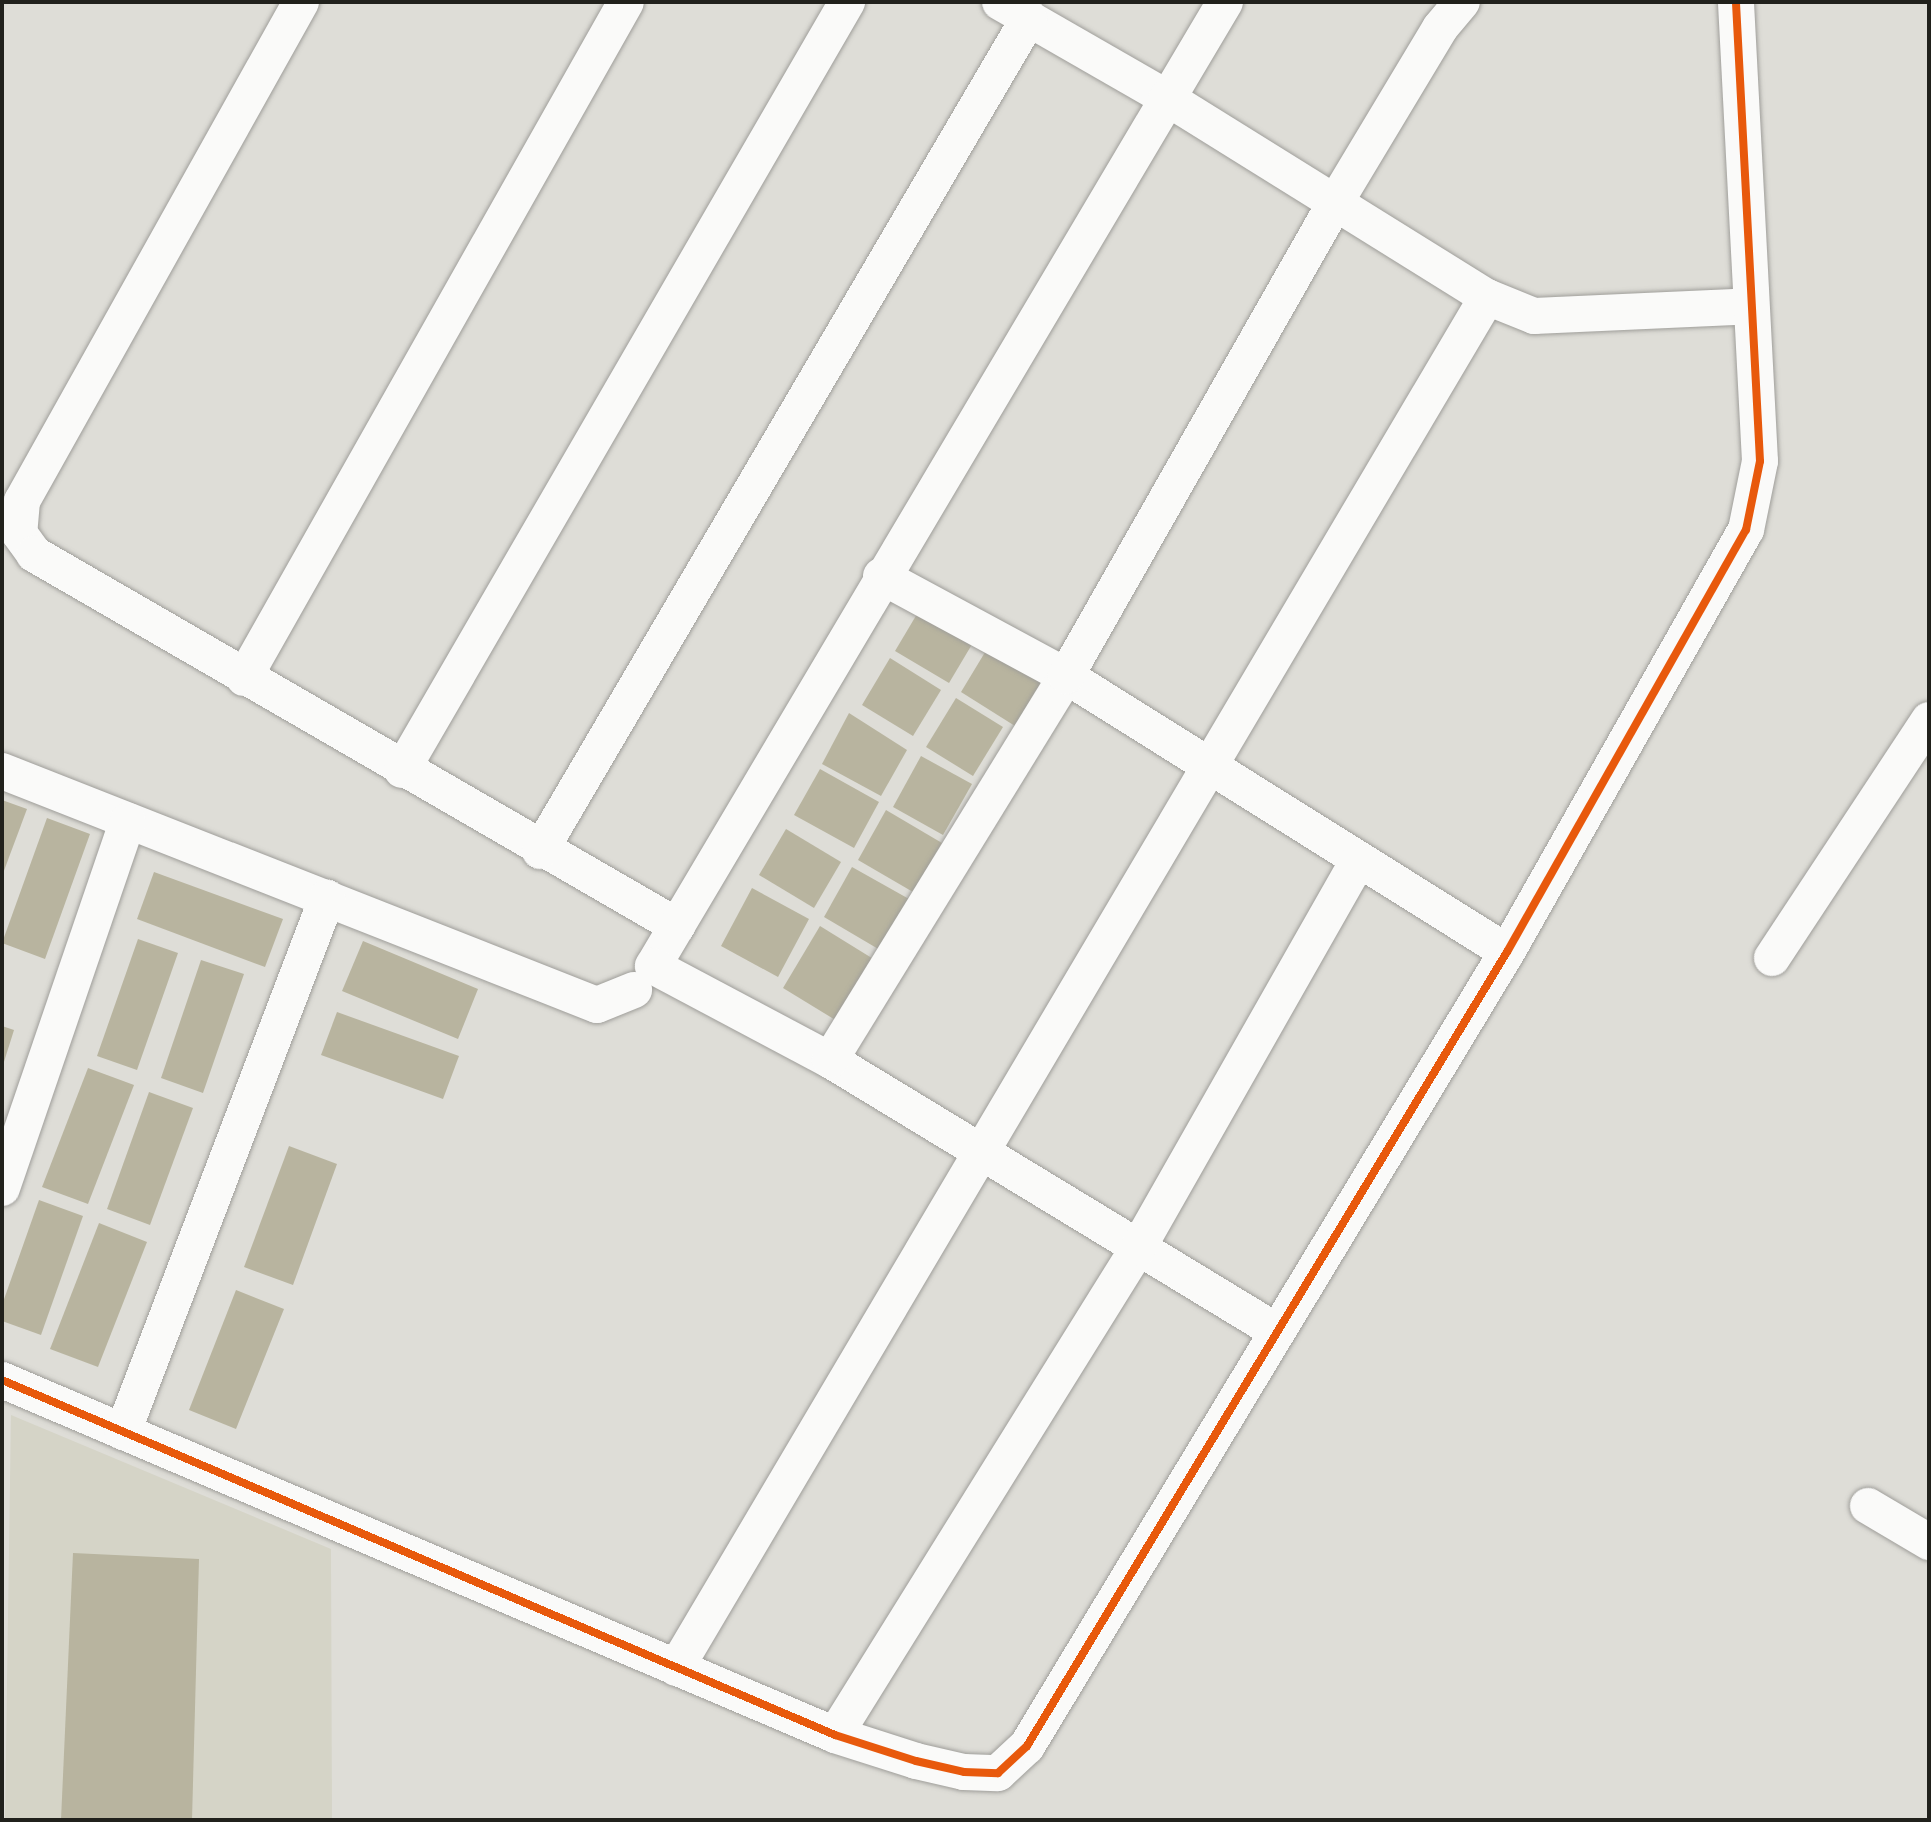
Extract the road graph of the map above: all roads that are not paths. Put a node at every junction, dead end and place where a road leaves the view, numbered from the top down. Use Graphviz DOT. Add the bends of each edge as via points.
graph roads {
  1 [pos="301,2"];
  2 [pos="626,2"];
  3 [pos="847,2"];
  4 [pos="1225,2"];
  5 [pos="1462,2"];
  6 [pos="1736,2"];
  7 [pos="1014,10"];
  8 [pos="1167,98"];
  9 [pos="1335,203"];
  10 [pos="1487,297"];
  11 [pos="1751,306"];
  12 [pos="881,576"];
  13 [pos="1066,676"];
  14 [pos="244,678"];
  15 [pos="1929,720"];
  16 [pos="1210,766"];
  17 [pos="402,770"];
  18 [pos="2,771"];
  19 [pos="128,821"];
  20 [pos="540,851"];
  21 [pos="1359,859"];
  22 [pos="327,898"];
  23 [pos="677,926"];
  24 [pos="1507,952"];
  25 [pos="1772,958"];
  26 [pos="634,990"];
  27 [pos="830,1060"];
  28 [pos="980,1153"];
  29 [pos="2,1188"];
  30 [pos="1138,1248"];
  31 [pos="1276,1331"];
  32 [pos="2,1380"];
  33 [pos="123,1432"];
  34 [pos="1868,1506"];
  35 [pos="1929,1542"];
  36 [pos="676,1668"];
  37 [pos="835,1735"];
  1 -- 14 [label="street" via="22,501 19,533 34,554"];
  2 -- 14 [label="street"];
  3 -- 17 [label="street"];
  4 -- 8 [label="street"];
  5 -- 9 [label="street" via="1440,28"];
  6 -- 11 [label="street"];
  7 -- 8 [label="street"];
  7 -- 20 [label="street"];
  8 -- 9 [label="street"];
  8 -- 12 [label="street"];
  9 -- 10 [label="street"];
  9 -- 13 [label="street"];
  10 -- 11 [label="street" via="1534,316"];
  10 -- 16 [label="street"];
  11 -- 24 [label="street" via="1760,461 1746,530"];
  12 -- 13 [label="street"];
  12 -- 23 [label="street"];
  13 -- 16 [label="street"];
  13 -- 27 [label="street"];
  14 -- 17 [label="street"];
  15 -- 25 [label="street"];
  16 -- 21 [label="street"];
  16 -- 28 [label="street"];
  17 -- 20 [label="street"];
  18 -- 19 [label="street"];
  19 -- 22 [label="street"];
  19 -- 29 [label="street"];
  20 -- 23 [label="street"];
  21 -- 24 [label="street"];
  21 -- 30 [label="street"];
  22 -- 26 [label="street" via="597,1005"];
  22 -- 33 [label="street"];
  23 -- 27 [label="street" via="653,966"];
  24 -- 31 [label="street"];
  27 -- 28 [label="street"];
  28 -- 30 [label="street"];
  28 -- 36 [label="street"];
  30 -- 31 [label="street"];
  30 -- 37 [label="street"];
  31 -- 37 [label="street" via="1027,1746 998,1773 964,1772"];
  32 -- 33 [label="street"];
  33 -- 36 [label="street"];
  34 -- 35 [label="street"];
  36 -- 37 [label="street"];
}
